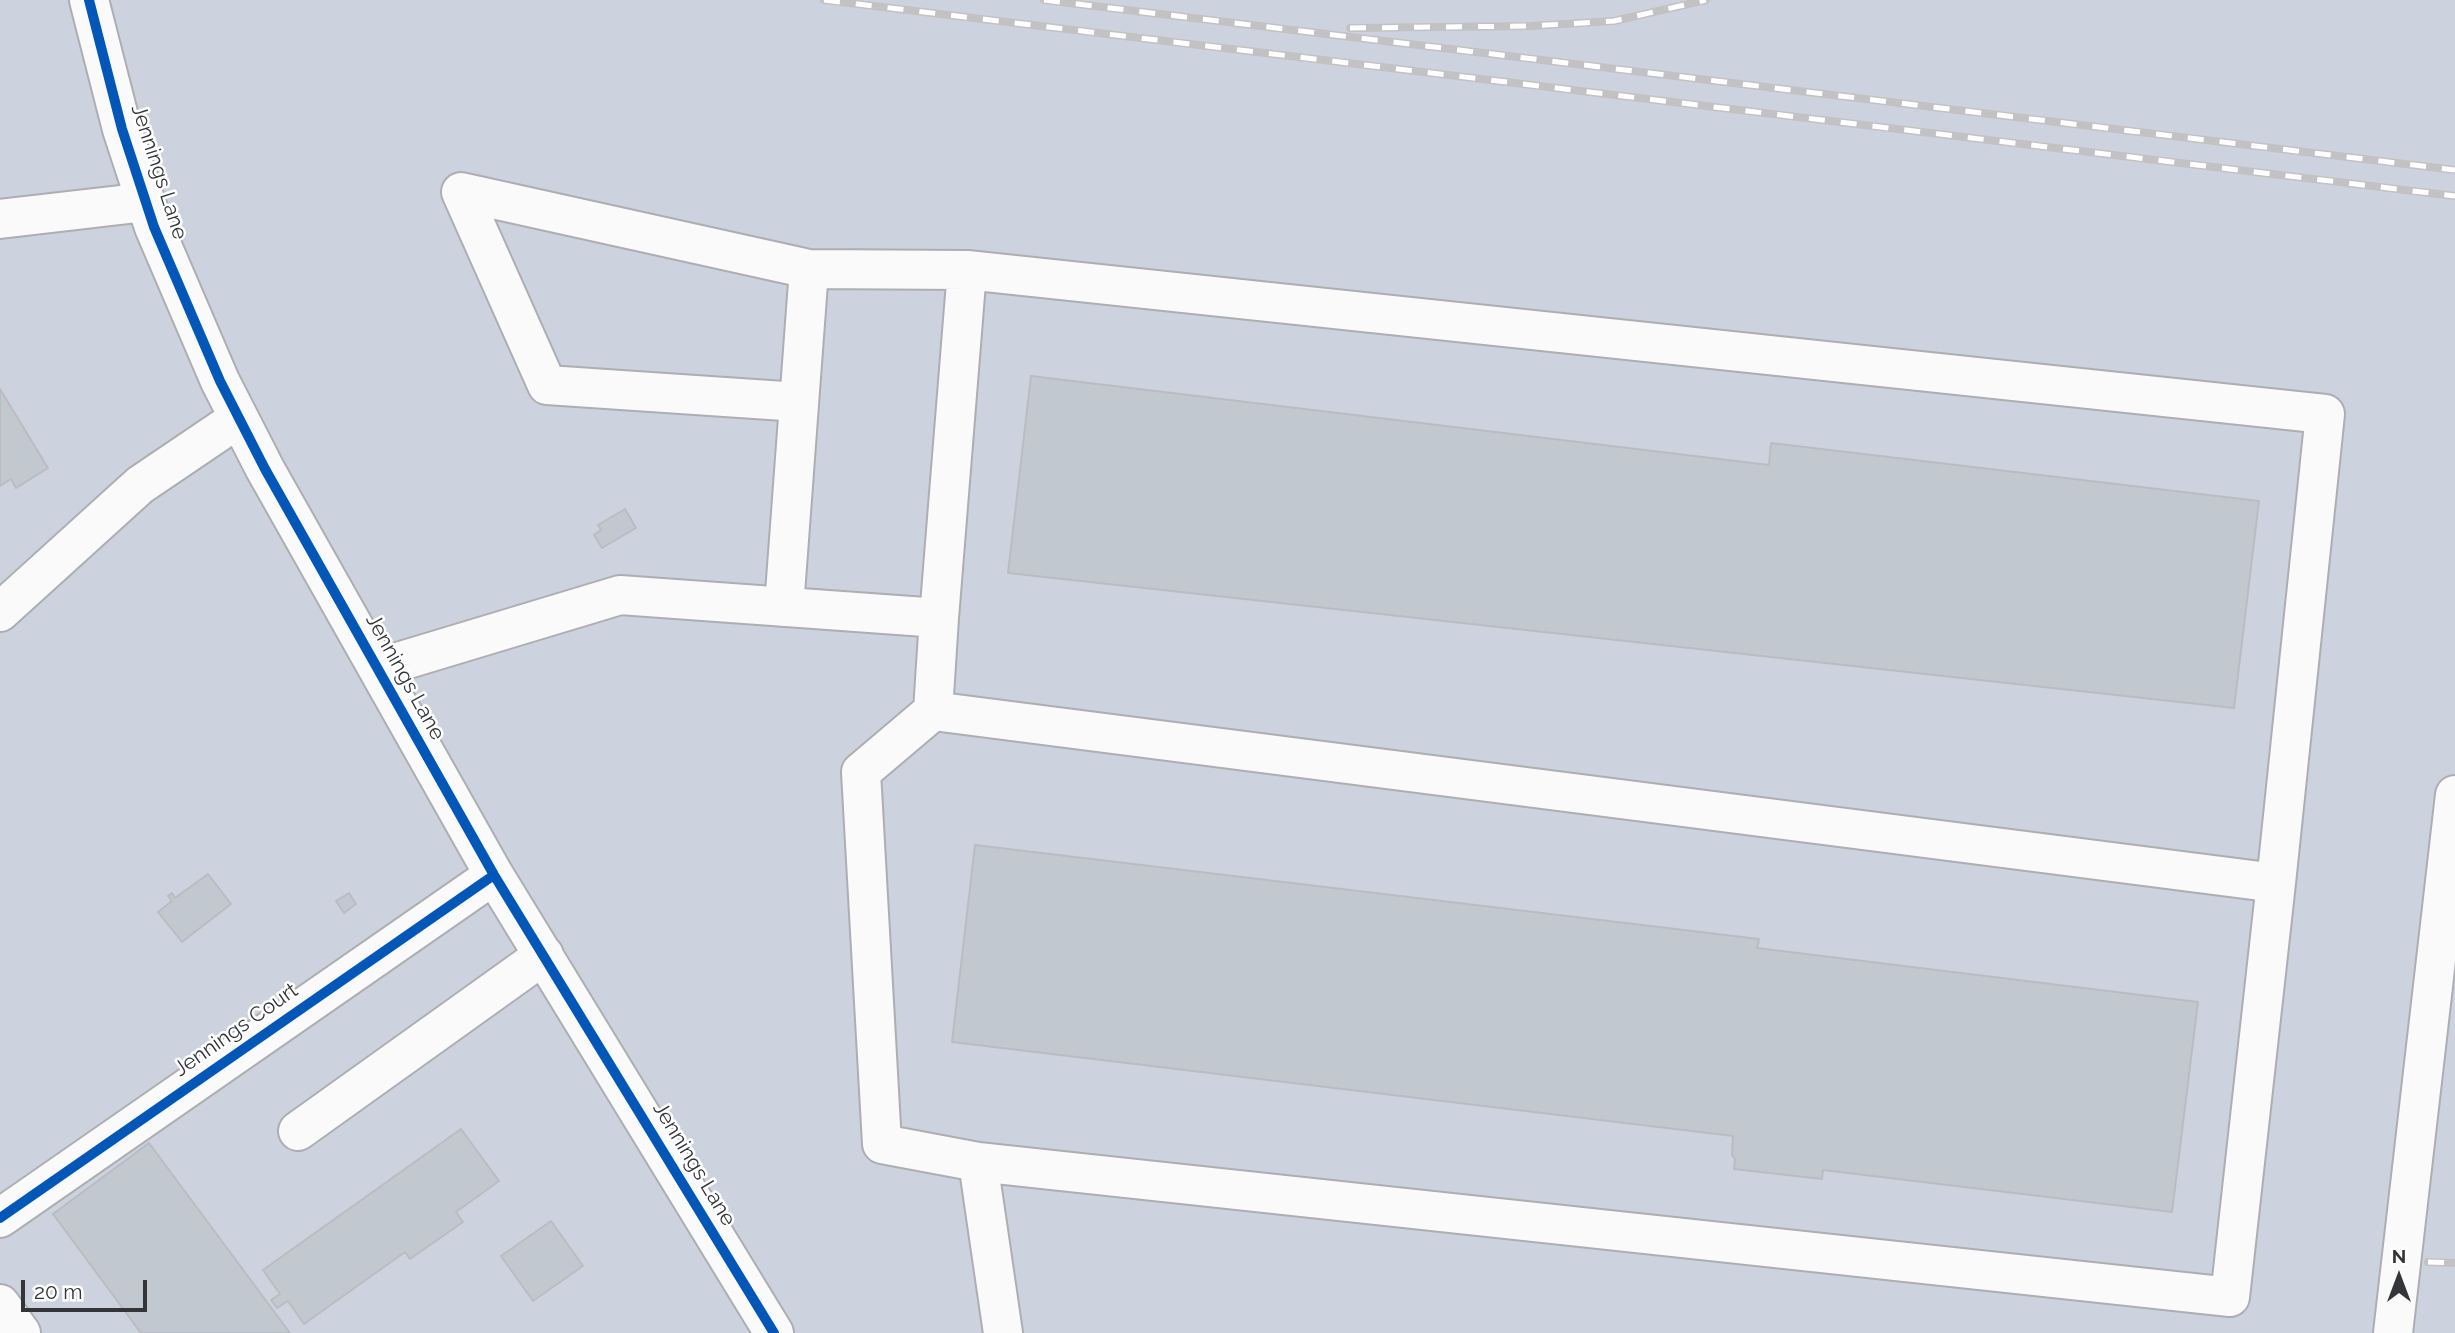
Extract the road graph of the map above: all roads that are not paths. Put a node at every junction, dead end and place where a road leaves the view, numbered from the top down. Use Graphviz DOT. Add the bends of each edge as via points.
graph roads {
  1 [pos="80,1"];
  2 [pos="146,202"];
  3 [pos="0,219"];
  4 [pos="808,269"];
  5 [pos="967,270"];
  6 [pos="799,402"];
  7 [pos="239,418"];
  8 [pos="783,607"];
  9 [pos="0,612"];
  10 [pos="939,618"];
  11 [pos="378,668"];
  12 [pos="933,711"];
  13 [pos="2455,795"];
  14 [pos="494,874"];
  15 [pos="2276,883"];
  16 [pos="2448,927"];
  17 [pos="544,956"];
  18 [pos="298,1131"];
  19 [pos="978,1162"];
  20 [pos="0,1217"];
  21 [pos="0,1304"];
  22 [pos="21,1333"];
  23 [pos="774,1333"];
  24 [pos="1003,1333"];
  25 [pos="2393,1333"];
  1 -- 2 [label="street, Jennings Lane"];
  2 -- 3 [label="street"];
  2 -- 7 [label="street, Jennings Lane"];
  4 -- 5 [label="street"];
  4 -- 6 [label="street"];
  4 -- 6 [label="street" via="461,192 547,385"];
  5 -- 10 [label="street"];
  5 -- 15 [label="street" via="2325,414"];
  6 -- 8 [label="street"];
  7 -- 9 [label="street" via="141,485"];
  7 -- 11 [label="street, Jennings Lane"];
  8 -- 10 [label="street"];
  8 -- 11 [label="street" via="620,594"];
  10 -- 12 [label="street"];
  11 -- 14 [label="street, Jennings Lane"];
  12 -- 15 [label="street"];
  12 -- 19 [label="street" via="861,772 882,1144"];
  13 -- 16 [label="street"];
  14 -- 17 [label="street, Jennings Lane"];
  14 -- 20 [label="street, Jennings Court"];
  15 -- 19 [label="street" via="2230,1297"];
  16 -- 25 [label="street"];
  17 -- 18 [label="street"];
  17 -- 23 [label="street, Jennings Lane"];
  19 -- 24 [label="street"];
  21 -- 22 [label="street"];
}
